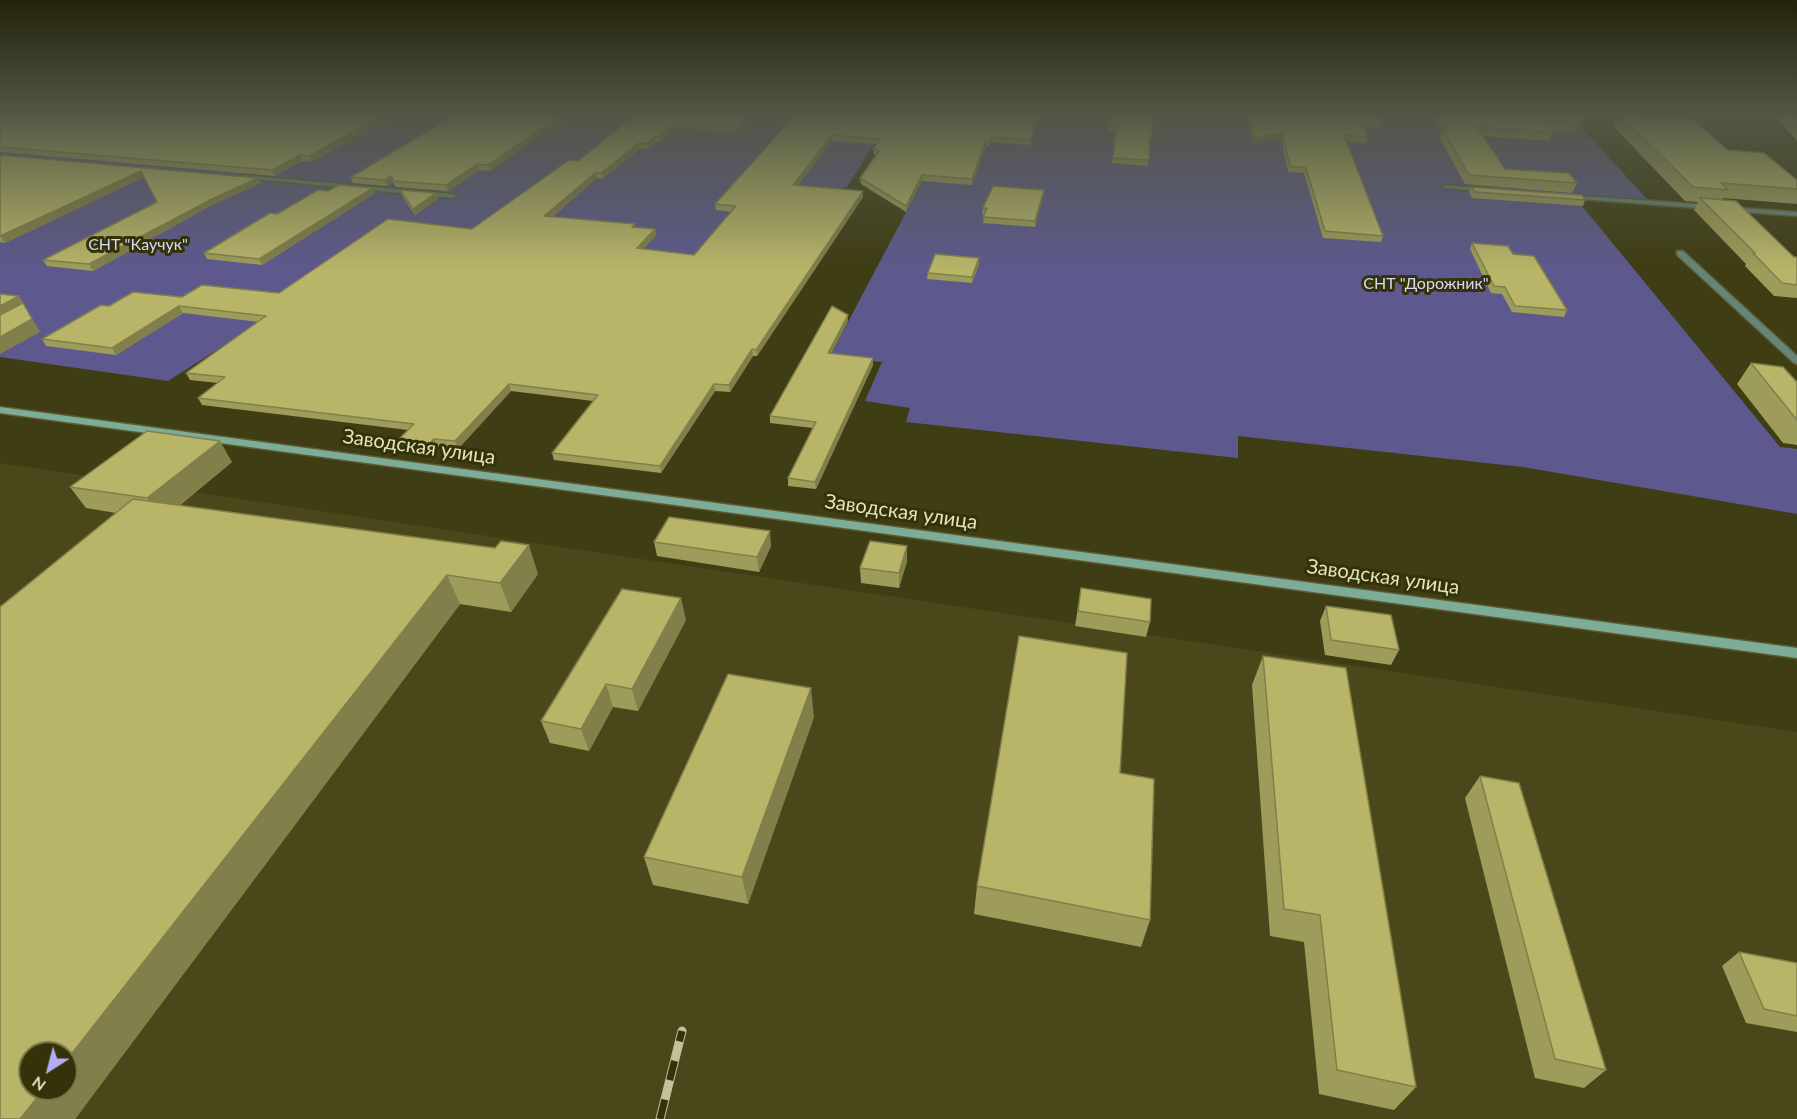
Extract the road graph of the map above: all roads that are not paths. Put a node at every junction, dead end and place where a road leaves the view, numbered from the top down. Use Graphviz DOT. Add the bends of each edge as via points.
graph roads {
  1 [pos="235,176"];
  2 [pos="1445,187"];
  3 [pos="1492,191"];
  4 [pos="453,196"];
  5 [pos="1562,196"];
  6 [pos="1715,208"];
  7 [pos="1726,209"];
  8 [pos="1797,214"];
  9 [pos="1680,253"];
  10 [pos="1797,361"];
  11 [pos="0,410"];
  12 [pos="1797,653"];
  1 -- 4 [label="street"];
  2 -- 3 [label="street"];
  5 -- 6 [label="street"];
  7 -- 8 [label="street"];
  9 -- 10 [label="street"];
  11 -- 12 [label="main road, Заводская улица"];
}
